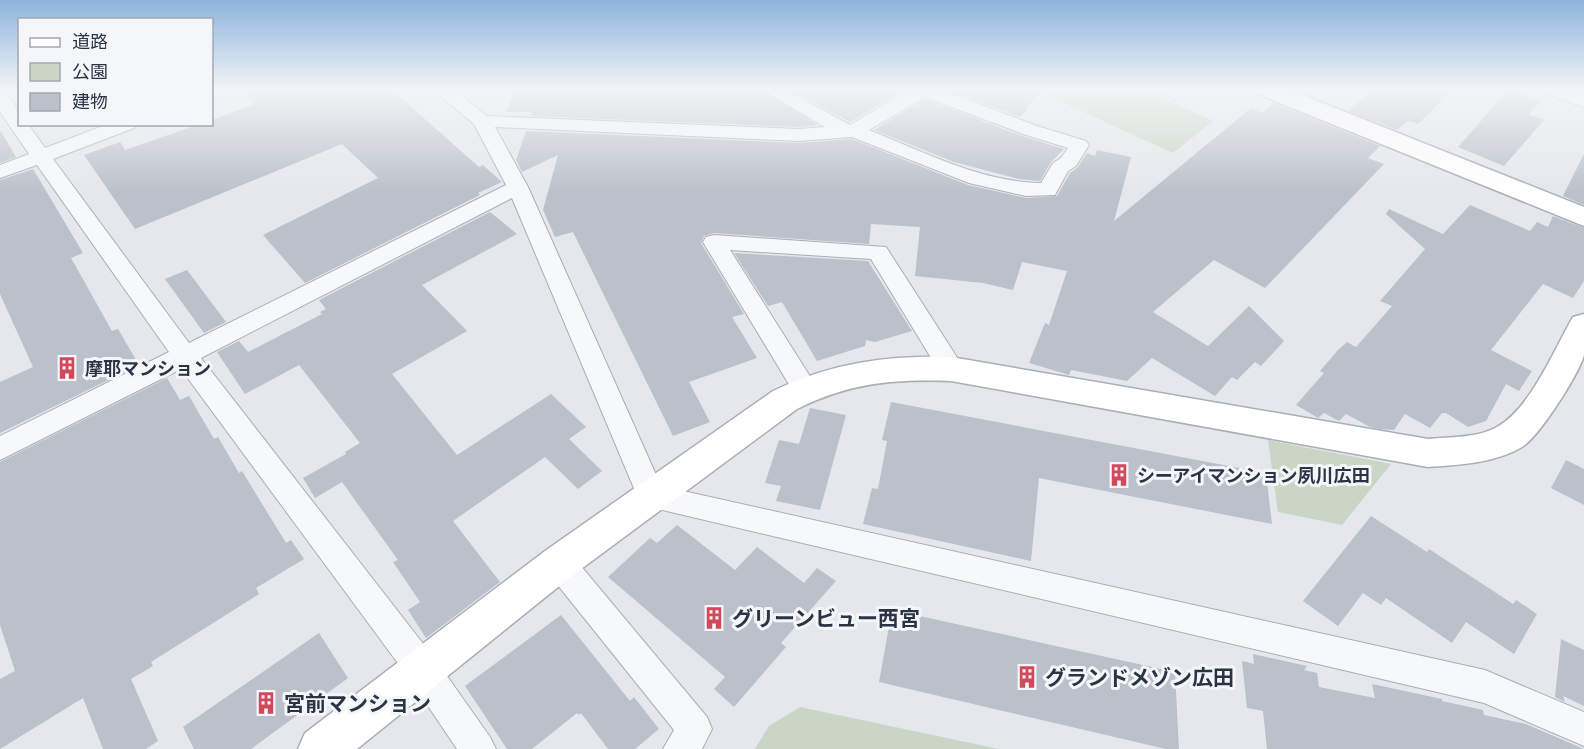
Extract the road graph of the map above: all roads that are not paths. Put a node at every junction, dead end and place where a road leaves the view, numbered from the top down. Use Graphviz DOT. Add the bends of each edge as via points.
graph roads {
  1 [pos="483,123"];
  2 [pos="526,123"];
  3 [pos="835,123"];
  4 [pos="864,123"];
  5 [pos="1012,123"];
  6 [pos="1350,123"];
  7 [pos="23,126"];
  8 [pos="122,126"];
  9 [pos="850,131"];
  10 [pos="42,157"];
  11 [pos="0,172"];
  12 [pos="518,187"];
  13 [pos="1584,217"];
  14 [pos="1584,325"];
  15 [pos="184,356"];
  16 [pos="951,369"];
  17 [pos="805,389"];
  18 [pos="0,449"];
  19 [pos="651,496"];
  20 [pos="559,563"];
  21 [pos="423,670"];
  22 [pos="1584,729"];
  23 [pos="321,749"];
  24 [pos="478,749"];
  25 [pos="681,749"];
  1 -- 12 [label="street"];
  2 -- 9 [label="street" via="799,135"];
  3 -- 9 [label="street"];
  4 -- 9 [label="street"];
  5 -- 9 [label="street" via="1079,145 1069,162 1060,166 1048,190 988,183"];
  6 -- 13 [label="street"];
  7 -- 10 [label="street"];
  8 -- 10 [label="street"];
  10 -- 11 [label="street"];
  10 -- 15 [label="street"];
  12 -- 15 [label="street"];
  12 -- 19 [label="street"];
  14 -- 16 [label="street" via="1527,424 1508,438 1466,449 1428,453"];
  15 -- 18 [label="street"];
  15 -- 21 [label="street"];
  16 -- 17 [label="street" via="910,367 847,374"];
  16 -- 17 [label="street" via="878,252 714,242"];
  17 -- 19 [label="street"];
  19 -- 20 [label="street"];
  19 -- 22 [label="street" via="1485,687"];
  20 -- 21 [label="street"];
  20 -- 25 [label="street" via="694,729"];
  21 -- 23 [label="street"];
  21 -- 24 [label="street"];
}
